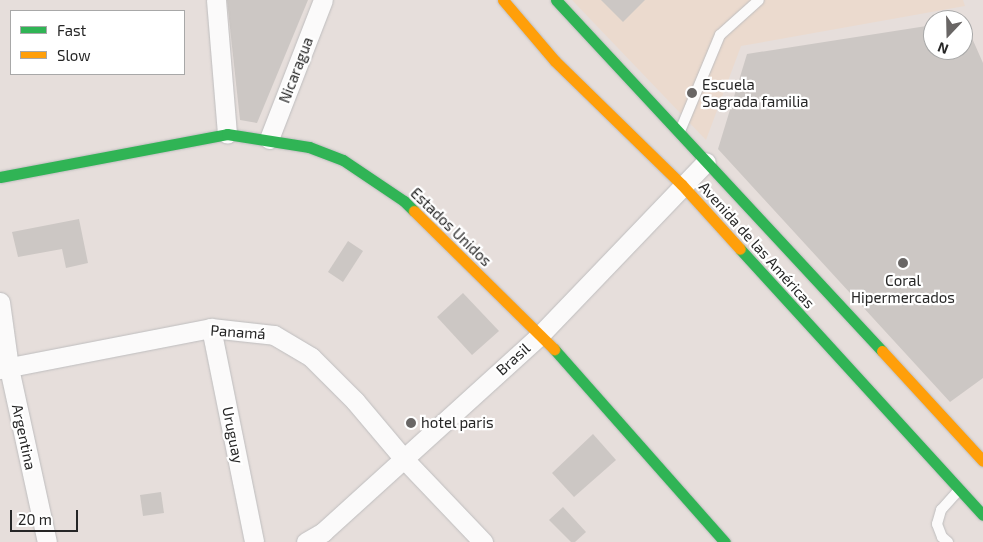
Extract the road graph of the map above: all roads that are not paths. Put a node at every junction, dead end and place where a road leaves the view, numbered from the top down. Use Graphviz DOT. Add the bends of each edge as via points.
graph roads {
  1 [pos="216,0"];
  2 [pos="323,0"];
  3 [pos="504,0"];
  4 [pos="556,0"];
  5 [pos="759,0"];
  6 [pos="680,132"];
  7 [pos="228,134"];
  8 [pos="268,139"];
  9 [pos="706,162"];
  10 [pos="0,177"];
  11 [pos="682,185"];
  12 [pos="0,302"];
  13 [pos="211,328"];
  14 [pos="541,334"];
  15 [pos="4,368"];
  16 [pos="404,459"];
  17 [pos="983,461"];
  18 [pos="959,489"];
  19 [pos="983,515"];
  20 [pos="47,542"];
  21 [pos="254,542"];
  22 [pos="306,542"];
  23 [pos="483,542"];
  24 [pos="725,542"];
  25 [pos="948,542"];
  1 -- 7 [label="street"];
  2 -- 8 [label="street, Nicaragua"];
  3 -- 11 [label="main road, Avenida de las Américas" via="555,61"];
  4 -- 6 [label="main road, Avenida de las Américas"];
  5 -- 6 [label="lane" via="720,35"];
  6 -- 9 [label="main road, Avenida de las Américas"];
  7 -- 8 [label="main road, Estados Unidos"];
  7 -- 10 [label="main road, Estados Unidos"];
  8 -- 14 [label="main road, Estados Unidos" via="309,147 343,160 404,201"];
  9 -- 11 [label="street, Brasil"];
  9 -- 17 [label="main road, Avenida de las Américas"];
  11 -- 14 [label="street, Brasil"];
  11 -- 18 [label="main road, Avenida de las Américas"];
  12 -- 15 [label="street, Argentina"];
  13 -- 15 [label="street, Panamá"];
  13 -- 16 [label="street, Panamá" via="274,335 311,358 355,400"];
  13 -- 21 [label="street, Uruguay"];
  14 -- 16 [label="street, Brasil"];
  14 -- 24 [label="main road, Estados Unidos"];
  15 -- 20 [label="street, Argentina"];
  16 -- 22 [label="street, Brasil" via="323,532"];
  16 -- 23 [label="street, Panamá"];
  18 -- 19 [label="main road, Avenida de las Américas"];
  18 -- 25 [label="lane" via="941,510 937,524 942,537"];
}
